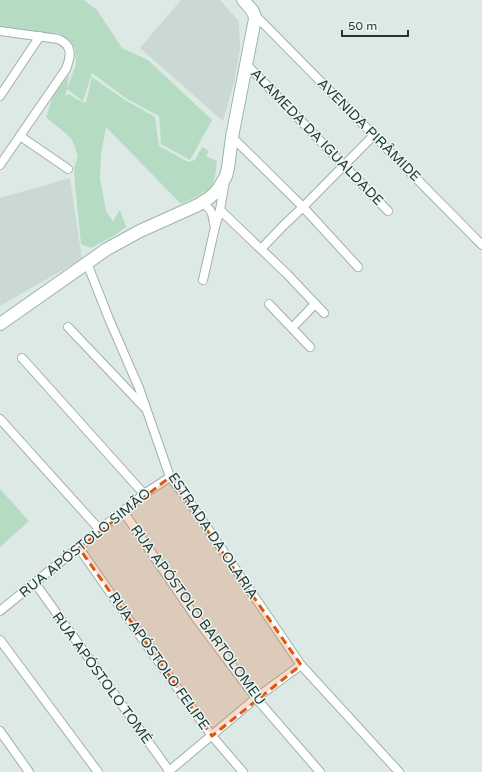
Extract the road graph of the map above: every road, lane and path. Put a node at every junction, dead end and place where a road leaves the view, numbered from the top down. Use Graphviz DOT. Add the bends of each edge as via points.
graph roads {
  1 [pos="243,0"];
  2 [pos="255,15"];
  3 [pos="0,31"];
  4 [pos="40,36"];
  5 [pos="246,64"];
  6 [pos="0,96"];
  7 [pos="374,135"];
  8 [pos="20,136"];
  9 [pos="232,137"];
  10 [pos="0,165"];
  11 [pos="343,165"];
  12 [pos="68,169"];
  13 [pos="226,176"];
  14 [pos="198,205"];
  15 [pos="303,207"];
  16 [pos="220,210"];
  17 [pos="388,211"];
  18 [pos="215,227"];
  19 [pos="482,245"];
  20 [pos="261,249"];
  21 [pos="87,263"];
  22 [pos="358,267"];
  23 [pos="203,280"];
  24 [pos="269,304"];
  25 [pos="315,304"];
  26 [pos="324,313"];
  27 [pos="0,324"];
  28 [pos="68,327"];
  29 [pos="292,328"];
  30 [pos="310,347"];
  31 [pos="22,358"];
  32 [pos="146,409"];
  33 [pos="0,419"];
  34 [pos="170,476"];
  35 [pos="144,494"];
  36 [pos="123,511"];
  37 [pos="100,530"];
  38 [pos="78,548"];
  39 [pos="34,583"];
  40 [pos="0,612"];
  41 [pos="0,640"];
  42 [pos="301,665"];
  43 [pos="256,698"];
  44 [pos="0,731"];
  45 [pos="212,736"];
  46 [pos="29,772"];
  47 [pos="98,772"];
  48 [pos="169,772"];
  49 [pos="243,772"];
  50 [pos="320,772"];
  51 [pos="399,772"];
  1 -- 2 [label="main road"];
  2 -- 5 [label="main road"];
  2 -- 7 [label="street, AVENIDA PIRÂMIDE"];
  3 -- 4 [label="street"];
  4 -- 6 [label="street"];
  4 -- 8 [label="street" via="63,41 68,46 70,60"];
  5 -- 9 [label="main road"];
  5 -- 11 [label="street, ALAMEDA DA IGUALDADE"];
  7 -- 11 [label="street"];
  7 -- 19 [label="street, AVENIDA PIRÂMIDE"];
  8 -- 10 [label="street"];
  8 -- 12 [label="street"];
  9 -- 13 [label="main road"];
  9 -- 15 [label="street"];
  11 -- 15 [label="street"];
  11 -- 17 [label="street, ALAMEDA DA IGUALDADE"];
  13 -- 14 [label="main road" via="216,193"];
  13 -- 16 [label="street"];
  14 -- 18 [label="street" via="205,205 210,210"];
  14 -- 21 [label="main road" via="140,231"];
  15 -- 20 [label="street"];
  15 -- 22 [label="street"];
  16 -- 18 [label="street"];
  16 -- 20 [label="street"];
  18 -- 23 [label="street"];
  20 -- 25 [label="street"];
  21 -- 27 [label="main road"];
  21 -- 32 [label="street, ESTRADA DA OLARIA"];
  24 -- 29 [label="street"];
  25 -- 26 [label="street"];
  25 -- 29 [label="street"];
  28 -- 32 [label="street"];
  29 -- 30 [label="street"];
  31 -- 35 [label="street"];
  32 -- 34 [label="street, ESTRADA DA OLARIA"];
  33 -- 37 [label="street"];
  34 -- 35 [label="street, RUA APÓSTOLO SIMÃO"];
  34 -- 42 [label="street, ESTRADA DA OLARIA"];
  35 -- 36 [label="street, RUA APÓSTOLO SIMÃO"];
  36 -- 37 [label="street, RUA APÓSTOLO SIMÃO"];
  36 -- 43 [label="street, RUA APÓSTOLO BARTOLOMEU" via="196,618"];
  37 -- 38 [label="street, RUA APÓSTOLO SIMÃO"];
  38 -- 39 [label="street, RUA APÓSTOLO SIMÃO"];
  38 -- 45 [label="street, RUA APÓSTOLO FELIPE"];
  39 -- 40 [label="street, RUA APÓSTOLO SIMÃO"];
  39 -- 48 [label="street, RUA APÓSTOLO TOMÉ"];
  41 -- 47 [label="street"];
  42 -- 43 [label="street"];
  42 -- 51 [label="street, ESTRADA DA OLARIA"];
  43 -- 45 [label="street"];
  43 -- 50 [label="street, RUA APÓSTOLO BARTOLOMEU"];
  44 -- 46 [label="street"];
  45 -- 48 [label="street"];
  45 -- 49 [label="street, RUA APÓSTOLO FELIPE"];
}
